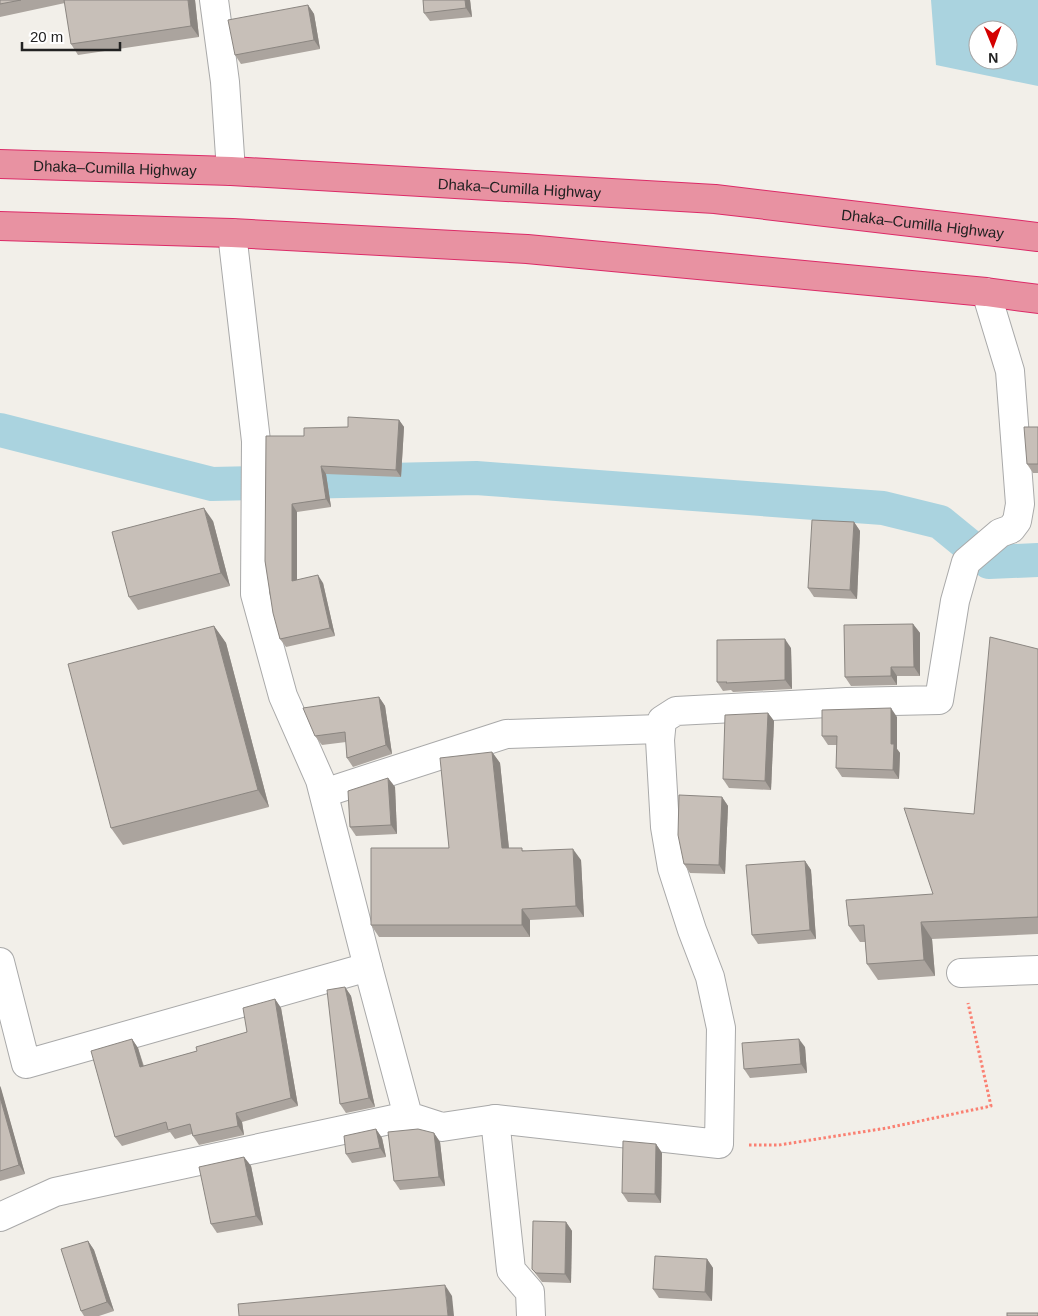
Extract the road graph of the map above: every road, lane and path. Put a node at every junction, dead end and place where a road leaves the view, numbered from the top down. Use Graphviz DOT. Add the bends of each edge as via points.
graph roads {
  1 [pos="214,0"];
  2 [pos="0,164"];
  3 [pos="231,171"];
  4 [pos="0,226"];
  5 [pos="232,233"];
  6 [pos="1038,237"];
  7 [pos="986,292"];
  8 [pos="1038,299"];
  9 [pos="660,729"];
  10 [pos="324,793"];
  11 [pos="0,962"];
  12 [pos="368,967"];
  13 [pos="1038,970"];
  14 [pos="961,973"];
  15 [pos="408,1116"];
  16 [pos="496,1119"];
  17 [pos="719,1144"];
  18 [pos="0,1217"];
  19 [pos="531,1316"];
  1 -- 3 [label="street" via="225,82"];
  2 -- 3 [label="highway, Dhaka–Cumilla Highway"];
  3 -- 6 [label="highway, Dhaka–Cumilla Highway" via="715,199"];
  4 -- 5 [label="highway"];
  5 -- 7 [label="highway" via="527,249"];
  5 -- 10 [label="street" via="256,441 256,594 283,696"];
  7 -- 8 [label="highway"];
  7 -- 9 [label="street" via="1010,371 1020,504 1017,521 1011,529 1000,533 966,562 955,601 939,700 676,711 662,720"];
  9 -- 10 [label="street" via="506,734"];
  9 -- 17 [label="street" via="664,827 672,868 710,977 721,1028"];
  10 -- 12 [label="street"];
  11 -- 12 [label="street" via="26,1064"];
  12 -- 15 [label="street"];
  13 -- 14 [label="street"];
  14 -- 17 [label="path" via="991,1106 887,1128 779,1145"];
  15 -- 16 [label="street" via="442,1126"];
  15 -- 18 [label="street" via="55,1192"];
  16 -- 17 [label="street"];
  16 -- 19 [label="street" via="512,1270 530,1292"];
}
